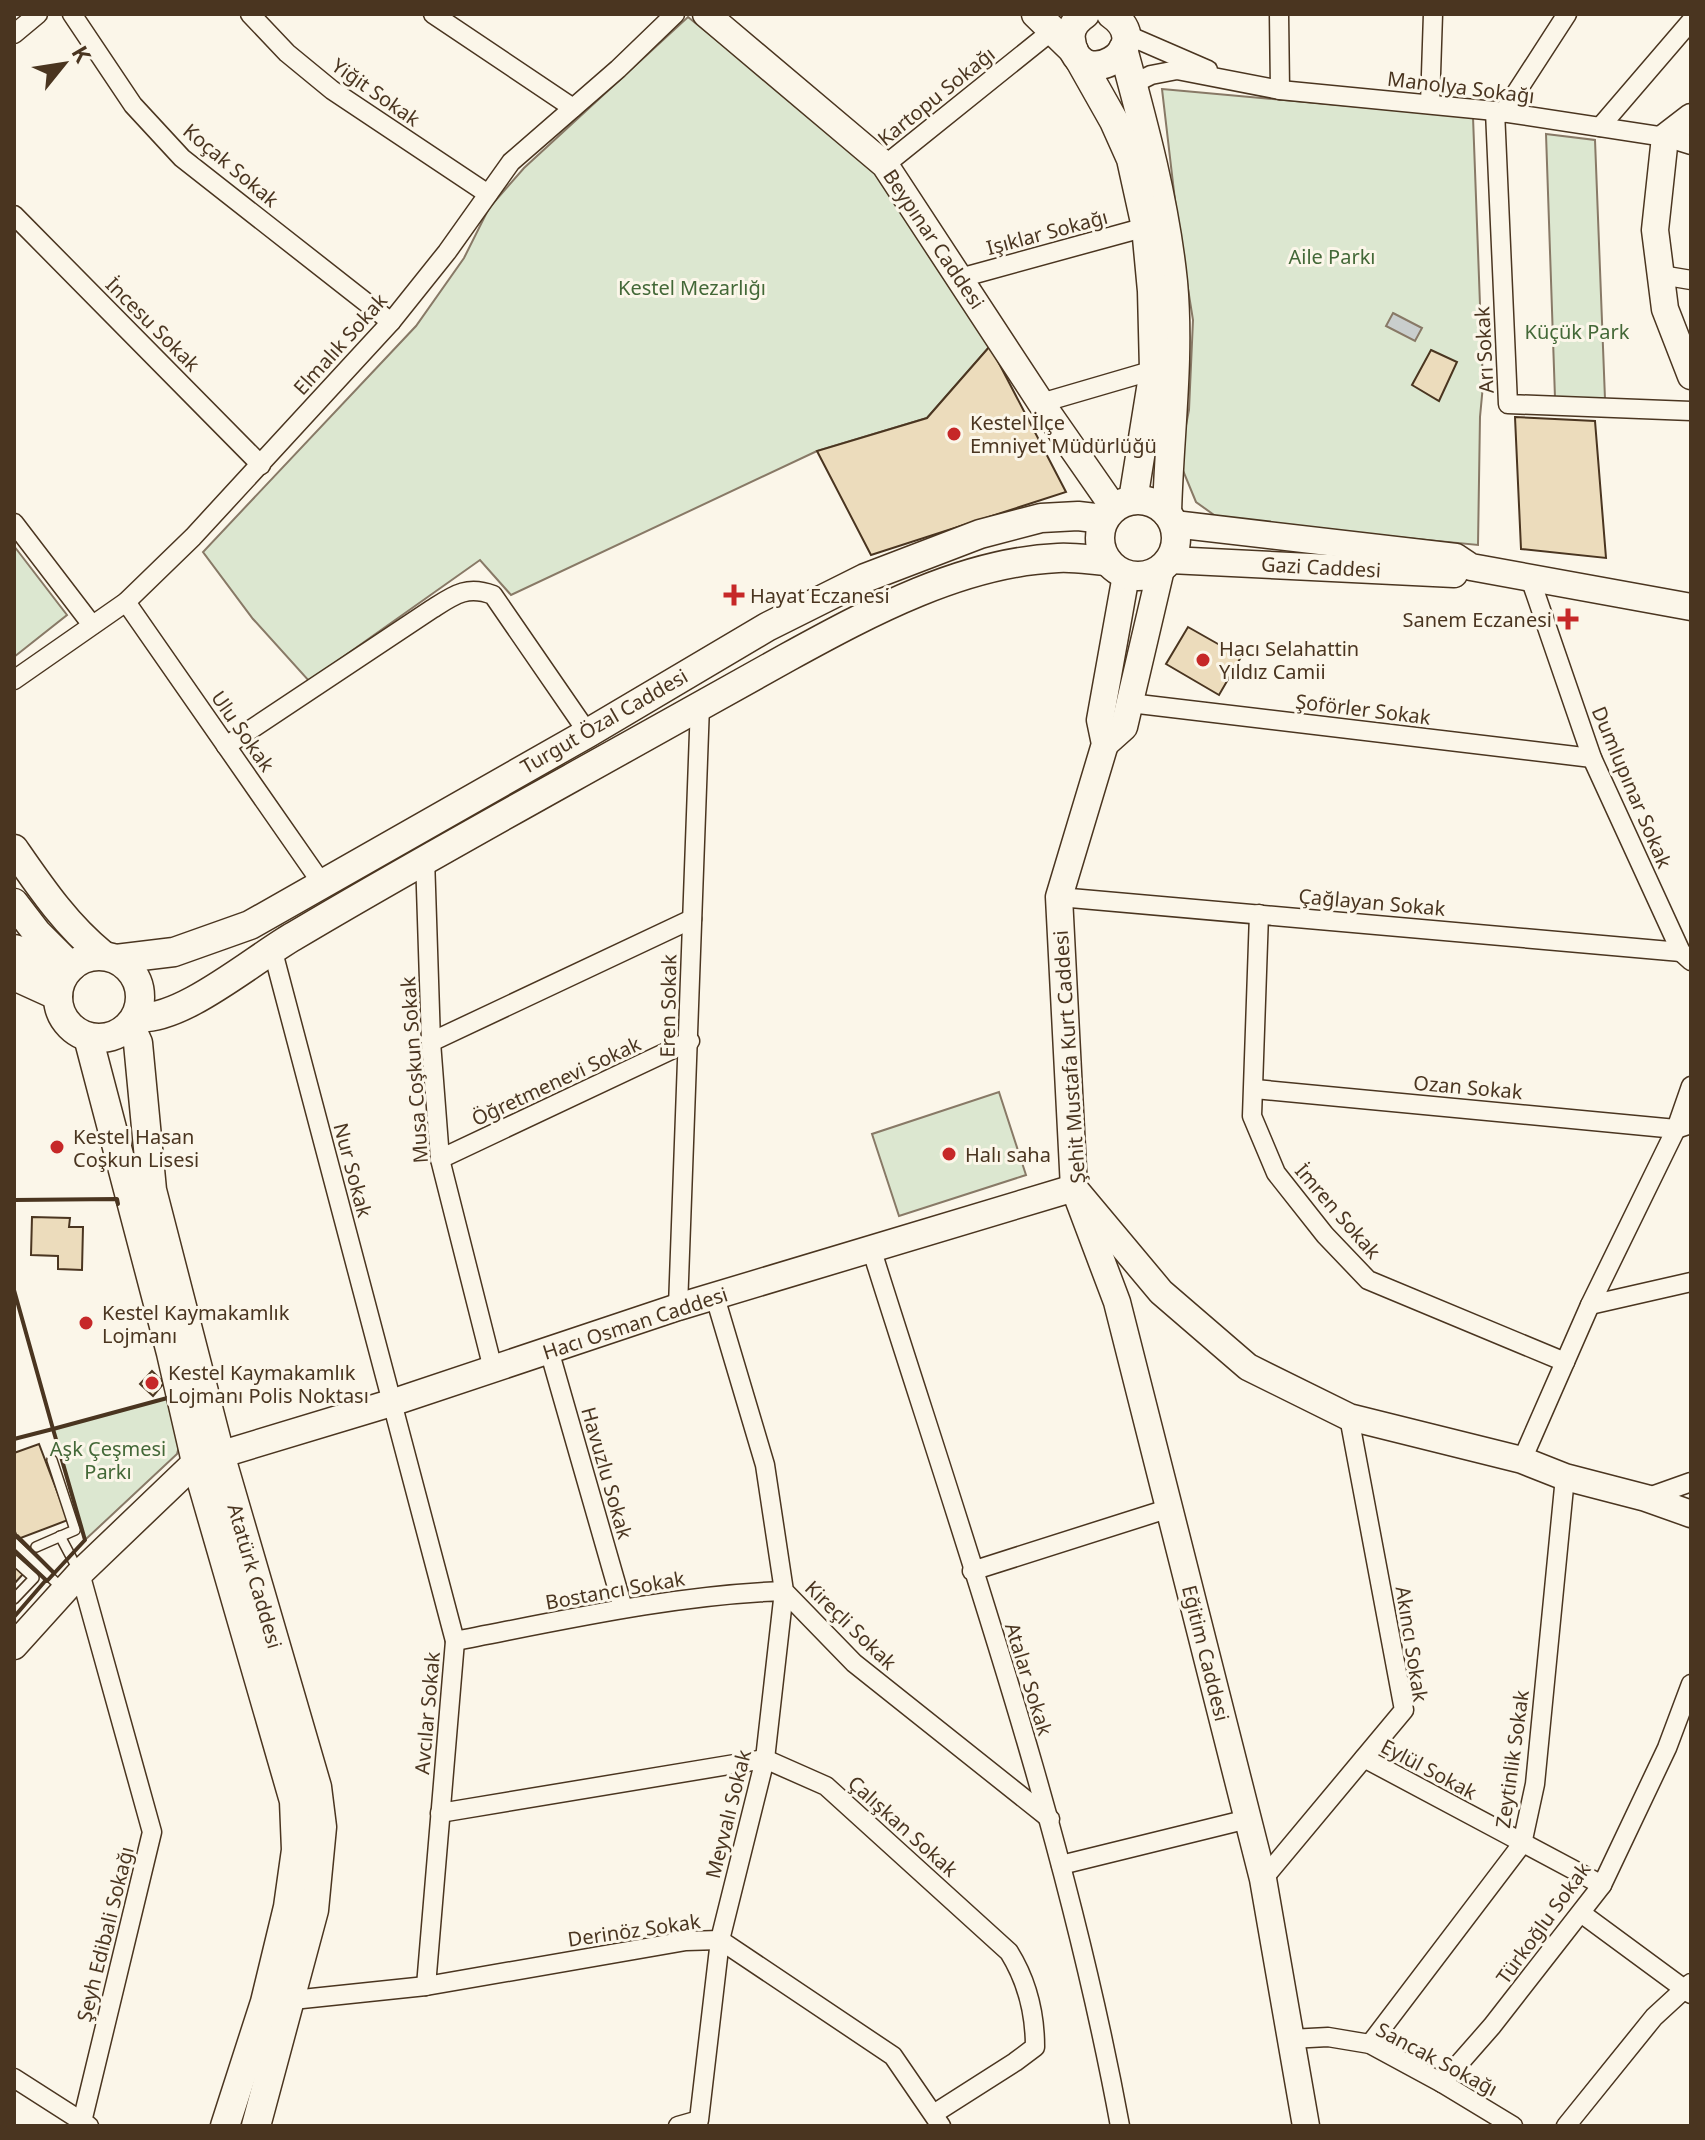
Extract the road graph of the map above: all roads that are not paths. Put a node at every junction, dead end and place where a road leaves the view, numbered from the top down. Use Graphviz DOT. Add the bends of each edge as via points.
graph roads {
  1 [pos="72,14"];
  2 [pos="250,14"];
  3 [pos="433,14"];
  4 [pos="675,14"];
  5 [pos="706,14"];
  6 [pos="1085,14"];
  7 [pos="1279,14"];
  8 [pos="1433,14"];
  9 [pos="1567,14"];
  10 [pos="1691,21"];
  11 [pos="1044,22"];
  12 [pos="1122,26"];
  13 [pos="1076,55"];
  14 [pos="1224,79"];
  15 [pos="1133,84"];
  16 [pos="1280,90"];
  17 [pos="1430,104"];
  18 [pos="573,108"];
  19 [pos="1499,112"];
  20 [pos="1691,117"];
  21 [pos="1600,127"];
  22 [pos="1665,137"];
  23 [pos="1691,145"];
  24 [pos="885,165"];
  25 [pos="488,194"];
  26 [pos="14,215"];
  27 [pos="1146,227"];
  28 [pos="1661,275"];
  29 [pos="960,278"];
  30 [pos="1691,280"];
  31 [pos="391,322"];
  32 [pos="1154,370"];
  33 [pos="1691,376"];
  34 [pos="1041,403"];
  35 [pos="1691,411"];
  36 [pos="261,465"];
  37 [pos="1117,509"];
  38 [pos="1170,519"];
  39 [pos="14,523"];
  40 [pos="1165,565"];
  41 [pos="1471,567"];
  42 [pos="1116,568"];
  43 [pos="1530,578"];
  44 [pos="126,602"];
  45 [pos="1691,607"];
  46 [pos="92,625"];
  47 [pos="14,680"];
  48 [pos="1130,703"];
  49 [pos="700,705"];
  50 [pos="588,733"];
  51 [pos="1105,744"];
  52 [pos="226,746"];
  53 [pos="1592,758"];
  54 [pos="14,849"];
  55 [pos="425,858"];
  56 [pos="323,885"];
  57 [pos="1059,897"];
  58 [pos="14,903"];
  59 [pos="1259,914"];
  60 [pos="692,919"];
  61 [pos="272,948"];
  62 [pos="14,949"];
  63 [pos="1686,956"];
  64 [pos="109,957"];
  65 [pos="14,976"];
  66 [pos="64,979"];
  67 [pos="133,1021"];
  68 [pos="88,1037"];
  69 [pos="690,1041"];
  70 [pos="431,1042"];
  71 [pos="1691,1086"];
  72 [pos="1255,1089"];
  73 [pos="1684,1126"];
  74 [pos="440,1159"];
  75 [pos="1074,1188"];
  76 [pos="872,1251"];
  77 [pos="1691,1282"];
  78 [pos="715,1297"];
  79 [pos="1590,1305"];
  80 [pos="678,1307"];
  81 [pos="182,1350"];
  82 [pos="549,1350"];
  83 [pos="1565,1362"];
  84 [pos="493,1369"];
  85 [pos="391,1403"];
  86 [pos="1349,1417"];
  87 [pos="208,1458"];
  88 [pos="52,1460"];
  89 [pos="1522,1460"];
  90 [pos="1565,1477"];
  91 [pos="1691,1482"];
  92 [pos="1646,1498"];
  93 [pos="1170,1508"];
  94 [pos="1691,1514"];
  95 [pos="60,1536"];
  96 [pos="14,1543"];
  97 [pos="36,1547"];
  98 [pos="14,1560"];
  99 [pos="972,1571"];
  100 [pos="72,1582"];
  101 [pos="784,1591"];
  102 [pos="14,1599"];
  103 [pos="623,1608"];
  104 [pos="455,1641"];
  105 [pos="14,1646"];
  106 [pos="1691,1684"];
  107 [pos="1364,1758"];
  108 [pos="765,1759"];
  109 [pos="440,1813"];
  110 [pos="1050,1819"];
  111 [pos="1248,1819"];
  112 [pos="1522,1844"];
  113 [pos="1061,1865"];
  114 [pos="1263,1879"];
  115 [pos="1602,1885"];
  116 [pos="1581,1913"];
  117 [pos="720,1940"];
  118 [pos="426,1986"];
  119 [pos="1688,1989"];
  120 [pos="277,2001"];
  121 [pos="1290,2039"];
  122 [pos="1370,2044"];
  123 [pos="14,2078"];
  124 [pos="1442,2083"];
  125 [pos="938,2120"];
  126 [pos="702,2123"];
  127 [pos="85,2124"];
  128 [pos="225,2126"];
  129 [pos="256,2126"];
  130 [pos="678,2126"];
  131 [pos="1120,2126"];
  132 [pos="1306,2126"];
  133 [pos="1513,2126"];
  134 [pos="1566,2126"];
  1 -- 31 [label="street, Koçak Sokak" via="133,105 182,158"];
  2 -- 25 [label="street, Yiğit Sokak" via="332,90"];
  3 -- 18 [label="street"];
  4 -- 18 [label="street, Elmalık Sokak"];
  5 -- 24 [label="main road, Beypınar Caddesi"];
  6 -- 13 [label="main road" via="1070,34"];
  7 -- 16 [label="street"];
  8 -- 17 [label="street"];
  9 -- 19 [label="street"];
  10 -- 21 [label="street"];
  11 -- 13 [label="main road"];
  11 -- 24 [label="street, Kartopu Sokağı"];
  12 -- 13 [label="main road" via="1112,62 1095,66"];
  12 -- 14 [label="street, Manolya Sokağı"];
  12 -- 15 [label="main road"];
  13 -- 27 [label="main road" via="1131,159"];
  14 -- 15 [label="street, Manolya Sokağı" via="1177,70"];
  14 -- 16 [label="street, Manolya Sokağı"];
  15 -- 38 [label="main road" via="1162,206 1173,281"];
  16 -- 17 [label="street, Manolya Sokağı"];
  17 -- 19 [label="street, Manolya Sokağı"];
  18 -- 25 [label="street, Elmalık Sokak" via="511,162"];
  19 -- 21 [label="street, Manolya Sokağı"];
  19 -- 35 [label="street, Arı Sokak" via="1508,404"];
  20 -- 22 [label="main road"];
  21 -- 22 [label="street, Manolya Sokağı"];
  22 -- 23 [label="street, Manolya Sokağı"];
  22 -- 28 [label="main road" via="1655,230"];
  24 -- 29 [label="main road, Beypınar Caddesi"];
  25 -- 31 [label="street, Elmalık Sokak"];
  26 -- 36 [label="street, İncesu Sokak"];
  27 -- 29 [label="street, Işıklar Sokağı"];
  27 -- 32 [label="main road"];
  28 -- 30 [label="street"];
  28 -- 33 [label="main road" via="1665,309"];
  29 -- 34 [label="main road, Beypınar Caddesi"];
  31 -- 36 [label="street, Elmalık Sokak"];
  32 -- 34 [label="street"];
  32 -- 37 [label="main road"];
  34 -- 37 [label="main road, Beypınar Caddesi"];
  36 -- 44 [label="street, Elmalık Sokak"];
  37 -- 38 [label="main road" via="1158,505"];
  37 -- 42 [label="main road" via="1099,538 1101,551"];
  37 -- 50 [label="main road, Turgut Özal Caddesi" via="1041,518 980,534 865,578 767,627"];
  38 -- 40 [label="main road" via="1177,536"];
  38 -- 41 [label="main road, Gazi Caddesi" via="1456,557"];
  39 -- 46 [label="street"];
  40 -- 41 [label="main road, Gazi Caddesi" via="1457,574"];
  40 -- 42 [label="main road" via="1138,577"];
  40 -- 48 [label="main road, Şehit Mustafa Kurt Caddesi"];
  41 -- 43 [label="main road, Gazi Caddesi"];
  42 -- 49 [label="main road, Turgut Özal Caddesi" via="1058,558 941,583 860,619"];
  42 -- 51 [label="main road, Şehit Mustafa Kurt Caddesi" via="1100,720"];
  43 -- 45 [label="main road, Gazi Caddesi"];
  43 -- 53 [label="street, Dumlupınar Sokak"];
  44 -- 46 [label="street, Elmalık Sokak"];
  44 -- 52 [label="street, Ulu Sokak"];
  46 -- 47 [label="street, Elmalık Sokak"];
  48 -- 51 [label="main road, Şehit Mustafa Kurt Caddesi" via="1124,727"];
  48 -- 53 [label="street, Şoförler Sokak"];
  49 -- 55 [label="main road, Turgut Özal Caddesi"];
  49 -- 60 [label="street, Eren Sokak"];
  50 -- 52 [label="street" via="493,595 478,589 461,591"];
  50 -- 56 [label="main road, Turgut Özal Caddesi"];
  51 -- 57 [label="main road, Şehit Mustafa Kurt Caddesi"];
  52 -- 56 [label="street, Ulu Sokak"];
  53 -- 63 [label="street, Dumlupınar Sokak"];
  54 -- 64 [label="main road" via="50,902 82,938"];
  55 -- 61 [label="main road, Turgut Özal Caddesi"];
  55 -- 70 [label="street, Musa Coşkun Sokak"];
  56 -- 64 [label="main road, Turgut Özal Caddesi" via="209,941 174,952"];
  57 -- 59 [label="street, Çağlayan Sokak"];
  57 -- 75 [label="main road, Şehit Mustafa Kurt Caddesi"];
  58 -- 66 [label="main road"];
  59 -- 63 [label="street, Çağlayan Sokak"];
  59 -- 72 [label="street, İmren Sokak"];
  60 -- 69 [label="street, Eren Sokak"];
  60 -- 70 [label="street"];
  61 -- 67 [label="main road, Turgut Özal Caddesi" via="203,995 158,1016"];
  61 -- 85 [label="street, Nur Sokak"];
  62 -- 66 [label="main road"];
  64 -- 66 [label="main road" via="89,956"];
  64 -- 67 [label="main road" via="128,966 136,977 140,1004"];
  65 -- 66 [label="main road"];
  66 -- 68 [label="main road" via="59,1009 75,1031"];
  67 -- 68 [label="main road" via="115,1036"];
  67 -- 81 [label="main road, Atatürk Caddesi" via="152,1190"];
  68 -- 81 [label="main road, Atatürk Caddesi"];
  69 -- 74 [label="street, Öğretmenevi Sokak"];
  69 -- 80 [label="street, Eren Sokak"];
  70 -- 74 [label="street, Musa Coşkun Sokak"];
  71 -- 73 [label="street"];
  72 -- 73 [label="street, Ozan Sokak"];
  72 -- 83 [label="street, İmren Sokak" via="1252,1116 1276,1173 1368,1280"];
  73 -- 79 [label="street"];
  74 -- 84 [label="street, Musa Coşkun Sokak"];
  75 -- 76 [label="main road, Hacı Osman Caddesi"];
  75 -- 86 [label="main road, Şehit Mustafa Kurt Caddesi" via="1161,1292 1248,1367"];
  75 -- 93 [label="main road, Eğitim Caddesi" via="1117,1302"];
  76 -- 78 [label="main road, Hacı Osman Caddesi"];
  76 -- 99 [label="street, Atalar Sokak"];
  77 -- 79 [label="street"];
  78 -- 80 [label="main road, Hacı Osman Caddesi"];
  78 -- 101 [label="street, Kireçli Sokak" via="765,1465"];
  79 -- 83 [label="street"];
  80 -- 82 [label="main road, Hacı Osman Caddesi"];
  81 -- 87 [label="main road, Atatürk Caddesi"];
  82 -- 84 [label="main road, Hacı Osman Caddesi"];
  82 -- 103 [label="street, Havuzlu Sokak"];
  83 -- 89 [label="street"];
  84 -- 85 [label="main road, Hacı Osman Caddesi"];
  85 -- 87 [label="main road, Hacı Osman Caddesi"];
  85 -- 104 [label="street, Avcılar Sokak"];
  86 -- 89 [label="main road, Şehit Mustafa Kurt Caddesi"];
  86 -- 107 [label="street, Akıncı Sokak" via="1404,1710"];
  87 -- 100 [label="main road"];
  87 -- 120 [label="main road, Atatürk Caddesi" via="294,1801 296,1850"];
  88 -- 95 [label="lane" via="75,1530"];
  89 -- 90 [label="main road, Şehit Mustafa Kurt Caddesi"];
  90 -- 92 [label="main road, Şehit Mustafa Kurt Caddesi"];
  90 -- 112 [label="street, Zeytinlik Sokak" via="1535,1784"];
  91 -- 92 [label="street"];
  92 -- 94 [label="main road, Şehit Mustafa Kurt Caddesi"];
  93 -- 99 [label="street"];
  93 -- 111 [label="main road, Eğitim Caddesi"];
  95 -- 97 [label="lane"];
  95 -- 100 [label="lane"];
  96 -- 100 [label="lane"];
  98 -- 102 [label="lane" via="34,1578"];
  99 -- 110 [label="street, Atalar Sokak"];
  100 -- 105 [label="main road"];
  100 -- 127 [label="street, Şeyh Edibali Sokağı" via="152,1832"];
  101 -- 103 [label="street, Bostancı Sokak"];
  101 -- 108 [label="street, Meyvalı Sokak"];
  101 -- 110 [label="street, Kireçli Sokak" via="854,1663"];
  103 -- 104 [label="street, Bostancı Sokak"];
  104 -- 109 [label="street, Avcılar Sokak"];
  106 -- 115 [label="street, Türkoğlu Sokak"];
  107 -- 112 [label="street, Eylül Sokak"];
  107 -- 114 [label="street, Akıncı Sokak"];
  108 -- 109 [label="street"];
  108 -- 117 [label="street, Meyvalı Sokak"];
  108 -- 125 [label="street, Çalışkan Sokak" via="826,1786 1009,1952 1022,1973 1035,2022 1035,2047"];
  109 -- 118 [label="street, Avcılar Sokak"];
  110 -- 113 [label="street, Atalar Sokak"];
  111 -- 113 [label="street"];
  111 -- 114 [label="main road, Eğitim Caddesi"];
  112 -- 115 [label="street, Eylül Sokak"];
  112 -- 122 [label="street, Zeytinlik Sokak"];
  113 -- 131 [label="street, Atalar Sokak"];
  114 -- 121 [label="main road, Eğitim Caddesi"];
  115 -- 116 [label="street, Türkoğlu Sokak"];
  116 -- 119 [label="street"];
  116 -- 124 [label="street, Türkoğlu Sokak"];
  117 -- 118 [label="street, Derinöz Sokak" via="686,1941"];
  117 -- 125 [label="street, Derinöz Sokak" via="893,2056"];
  117 -- 126 [label="street, Meyvalı Sokak"];
  118 -- 120 [label="street, Derinöz Sokak"];
  119 -- 134 [label="street" via="1654,2017"];
  120 -- 128 [label="main road, Atatürk Caddesi"];
  120 -- 129 [label="main road, Atatürk Caddesi"];
  121 -- 122 [label="street, Sancak Sokağı" via="1328,2037"];
  121 -- 132 [label="main road, Eğitim Caddesi"];
  122 -- 124 [label="street, Sancak Sokağı"];
  123 -- 127 [label="street"];
  124 -- 133 [label="street, Sancak Sokağı"];
  126 -- 130 [label="street, Meyvalı Sokak"];
}
